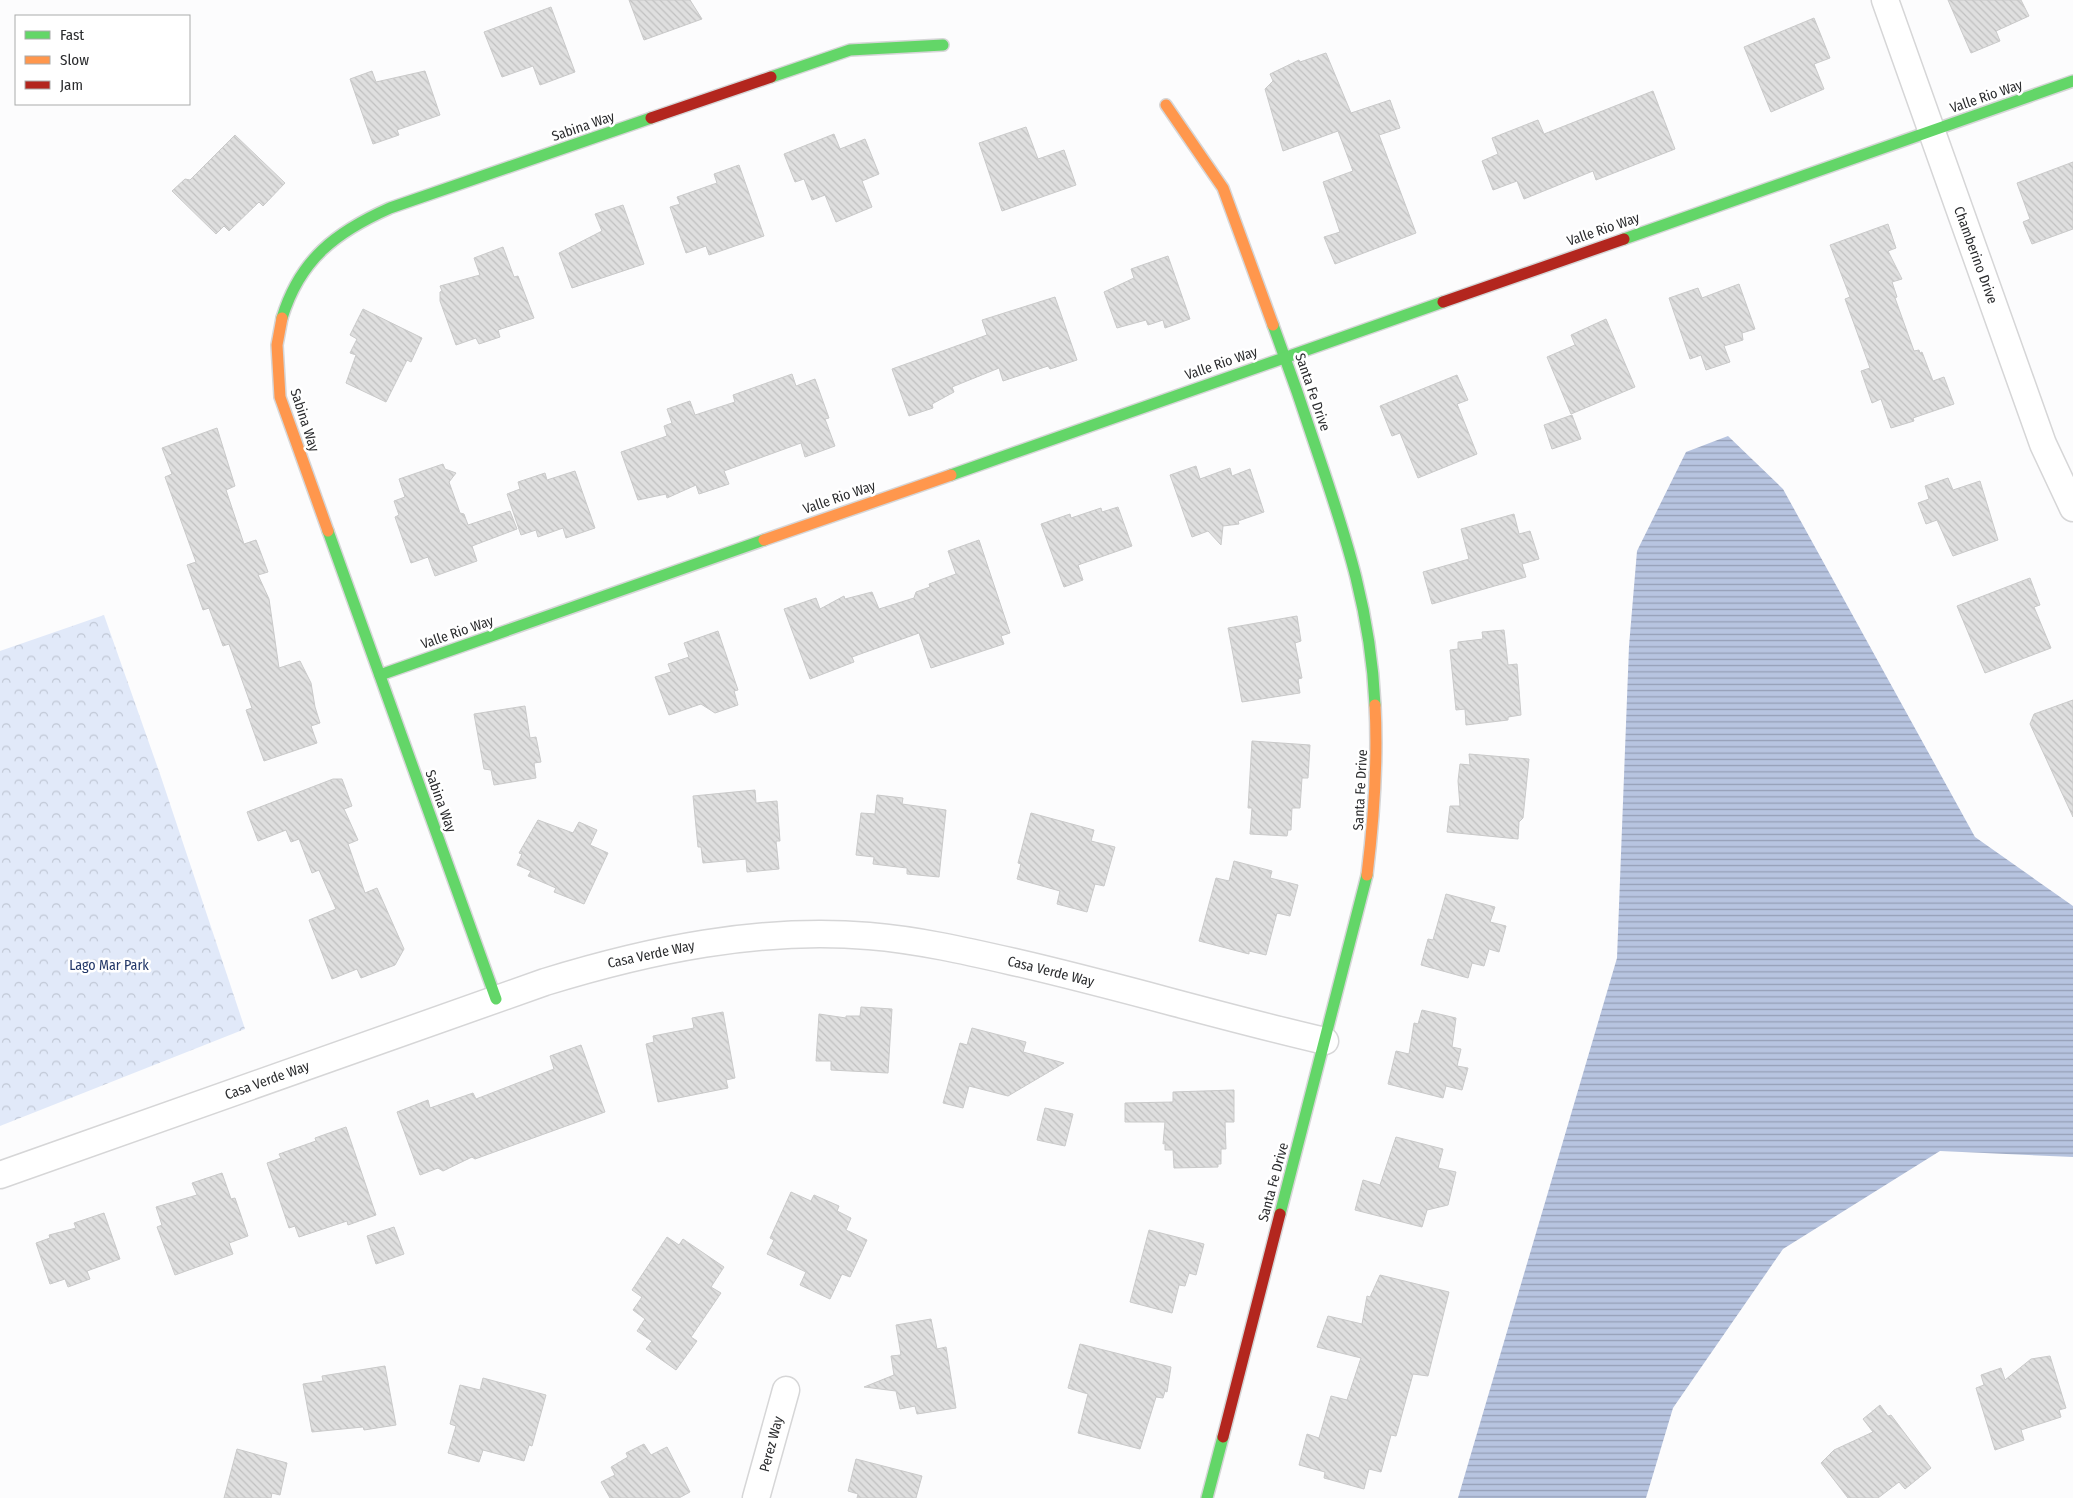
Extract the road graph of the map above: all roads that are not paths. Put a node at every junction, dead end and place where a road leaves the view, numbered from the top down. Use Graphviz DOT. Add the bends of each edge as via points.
graph roads {
  1 [pos="1885,0"];
  2 [pos="943,45"];
  3 [pos="2073,81"];
  4 [pos="1166,105"];
  5 [pos="1932,131"];
  6 [pos="1284,356"];
  7 [pos="2073,508"];
  8 [pos="380,675"];
  9 [pos="496,999"];
  10 [pos="1326,1041"];
  11 [pos="0,1176"];
  12 [pos="786,1390"];
  13 [pos="756,1498"];
  14 [pos="1207,1498"];
  1 -- 5 [label="street, Chamberino Drive"];
  2 -- 8 [label="street, Sabina Way" via="850,50 390,208 353,225 326,245 302,273 284,306 277,335 275,366 280,397"];
  3 -- 5 [label="street, Valle Rio Way"];
  4 -- 6 [label="street, Santa Fe Drive" via="1222,188"];
  5 -- 6 [label="street, Valle Rio Way"];
  5 -- 7 [label="street, Chamberino Drive" via="2044,444"];
  6 -- 8 [label="street, Valle Rio Way"];
  6 -- 10 [label="street, Santa Fe Drive" via="1344,533 1363,602 1373,658 1378,746 1374,819 1366,877"];
  8 -- 9 [label="street, Sabina Way"];
  9 -- 10 [label="street, Casa Verde Way" via="615,961 708,942 800,934 868,936 936,945 1022,964"];
  9 -- 11 [label="street, Casa Verde Way"];
  10 -- 14 [label="street, Santa Fe Drive"];
  12 -- 13 [label="street, Perez Way"];
}
